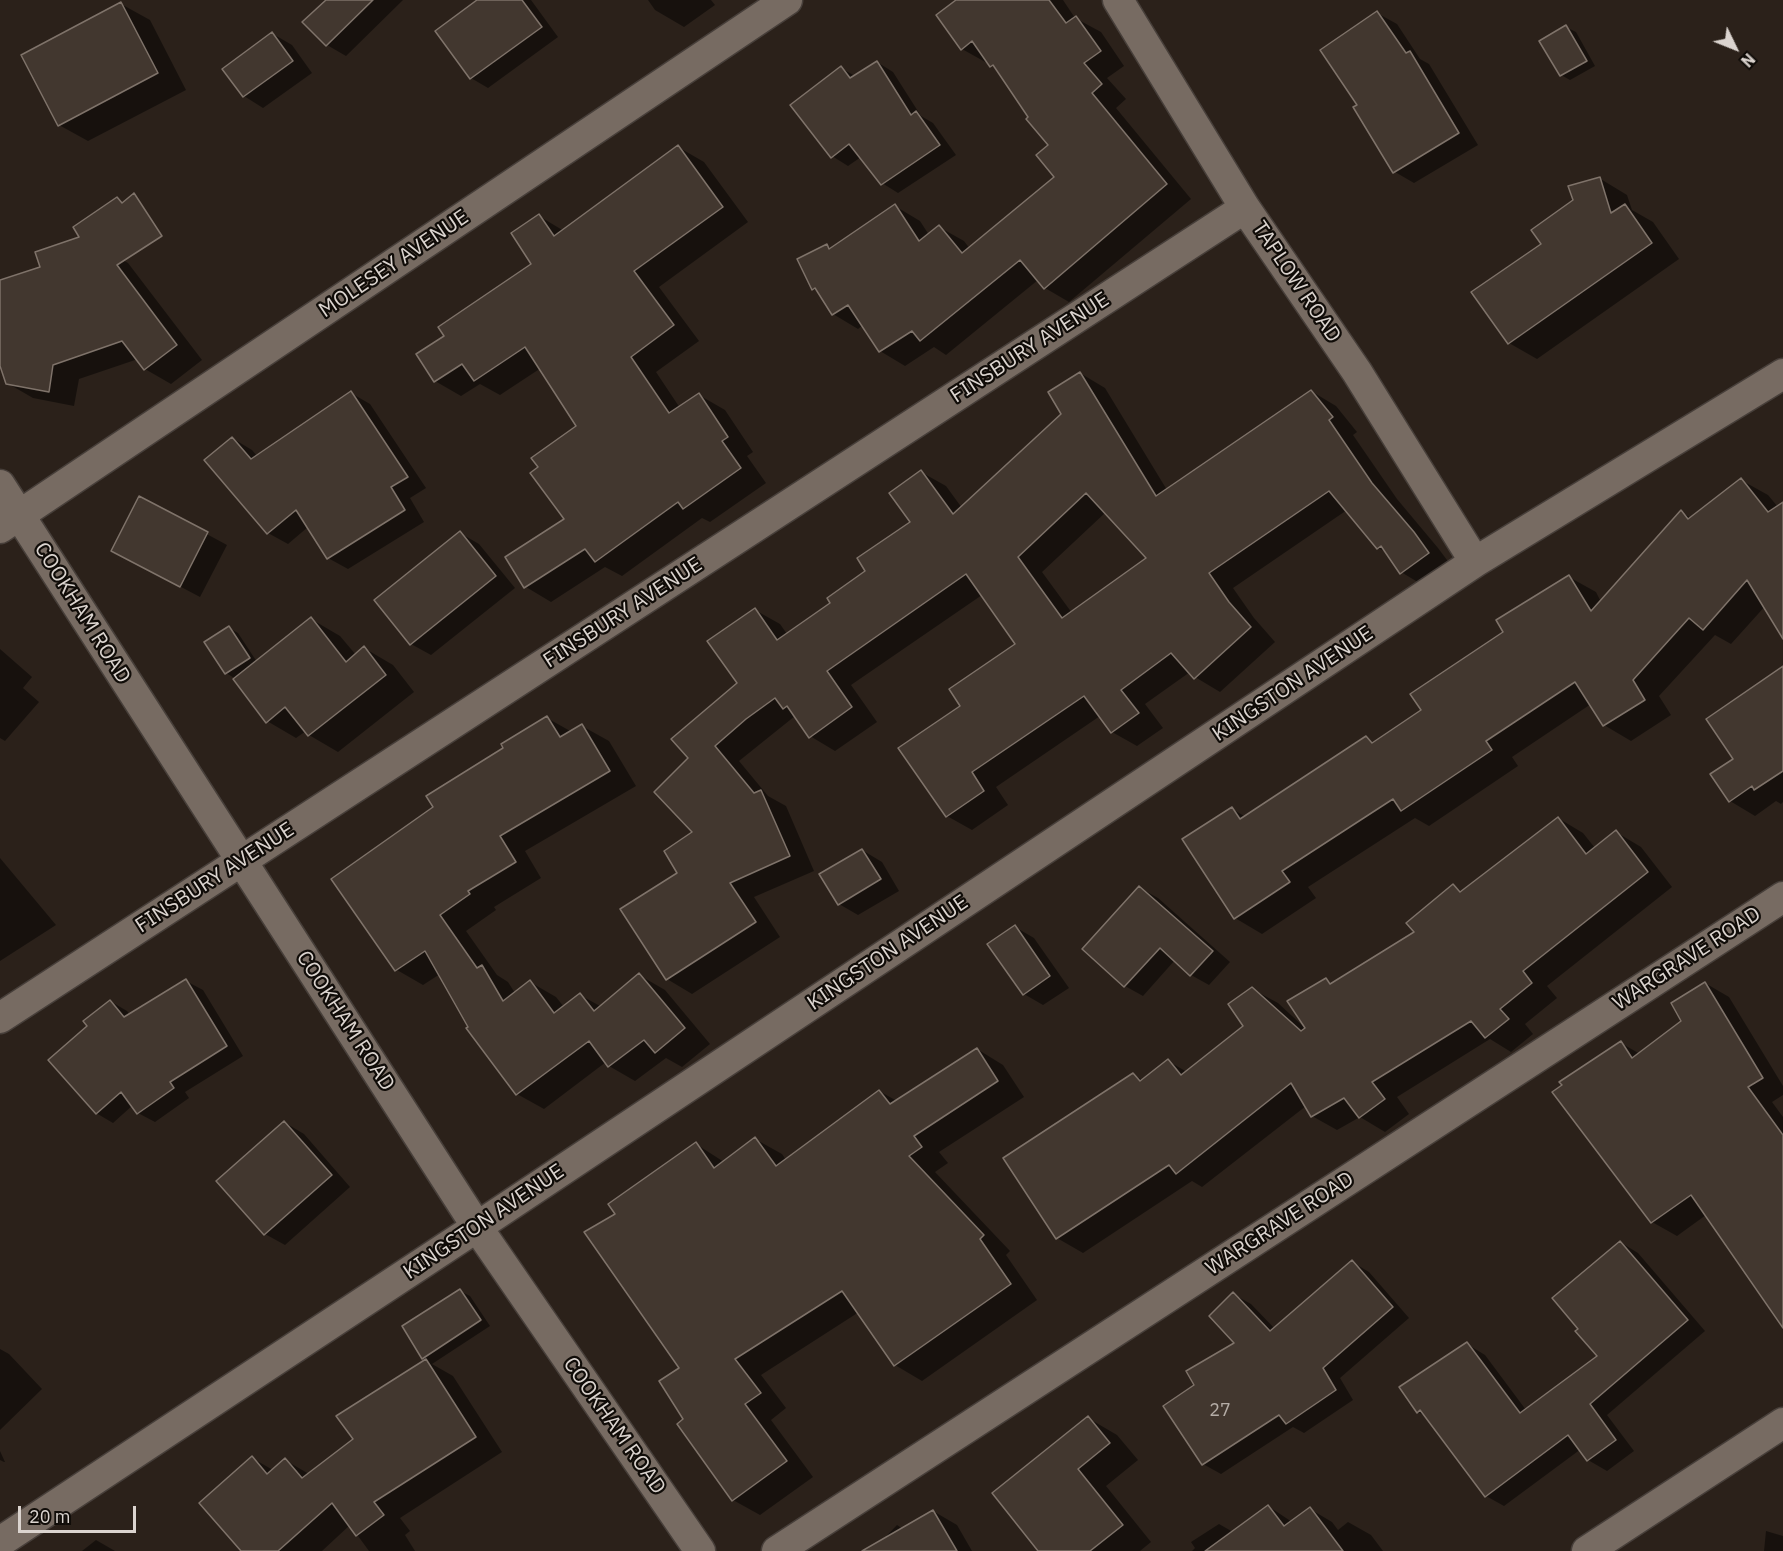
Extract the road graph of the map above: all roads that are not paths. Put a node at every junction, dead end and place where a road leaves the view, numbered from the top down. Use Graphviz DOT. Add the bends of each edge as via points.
graph roads {
  1 [pos="787,0"];
  2 [pos="1118,0"];
  3 [pos="1245,208"];
  4 [pos="1783,374"];
  5 [pos="0,485"];
  6 [pos="10,522"];
  7 [pos="1475,562"];
  8 [pos="241,861"];
  9 [pos="1783,897"];
  10 [pos="0,1018"];
  11 [pos="477,1227"];
  12 [pos="1783,1423"];
  13 [pos="0,1542"];
  14 [pos="700,1551"];
  15 [pos="777,1551"];
  16 [pos="1587,1551"];
  1 -- 6 [label="street, MOLESEY AVENUE"];
  2 -- 3 [label="street, TAPLOW ROAD"];
  3 -- 7 [label="street, TAPLOW ROAD" via="1357,372"];
  3 -- 8 [label="street, FINSBURY AVENUE"];
  4 -- 7 [label="street, KINGSTON AVENUE"];
  5 -- 6 [label="street, COOKHAM ROAD"];
  6 -- 8 [label="street, COOKHAM ROAD"];
  7 -- 11 [label="street, KINGSTON AVENUE"];
  8 -- 10 [label="street, FINSBURY AVENUE"];
  8 -- 11 [label="street, COOKHAM ROAD"];
  9 -- 15 [label="street, WARGRAVE ROAD"];
  11 -- 13 [label="street, KINGSTON AVENUE"];
  11 -- 14 [label="street, COOKHAM ROAD"];
  12 -- 16 [label="street"];
}
